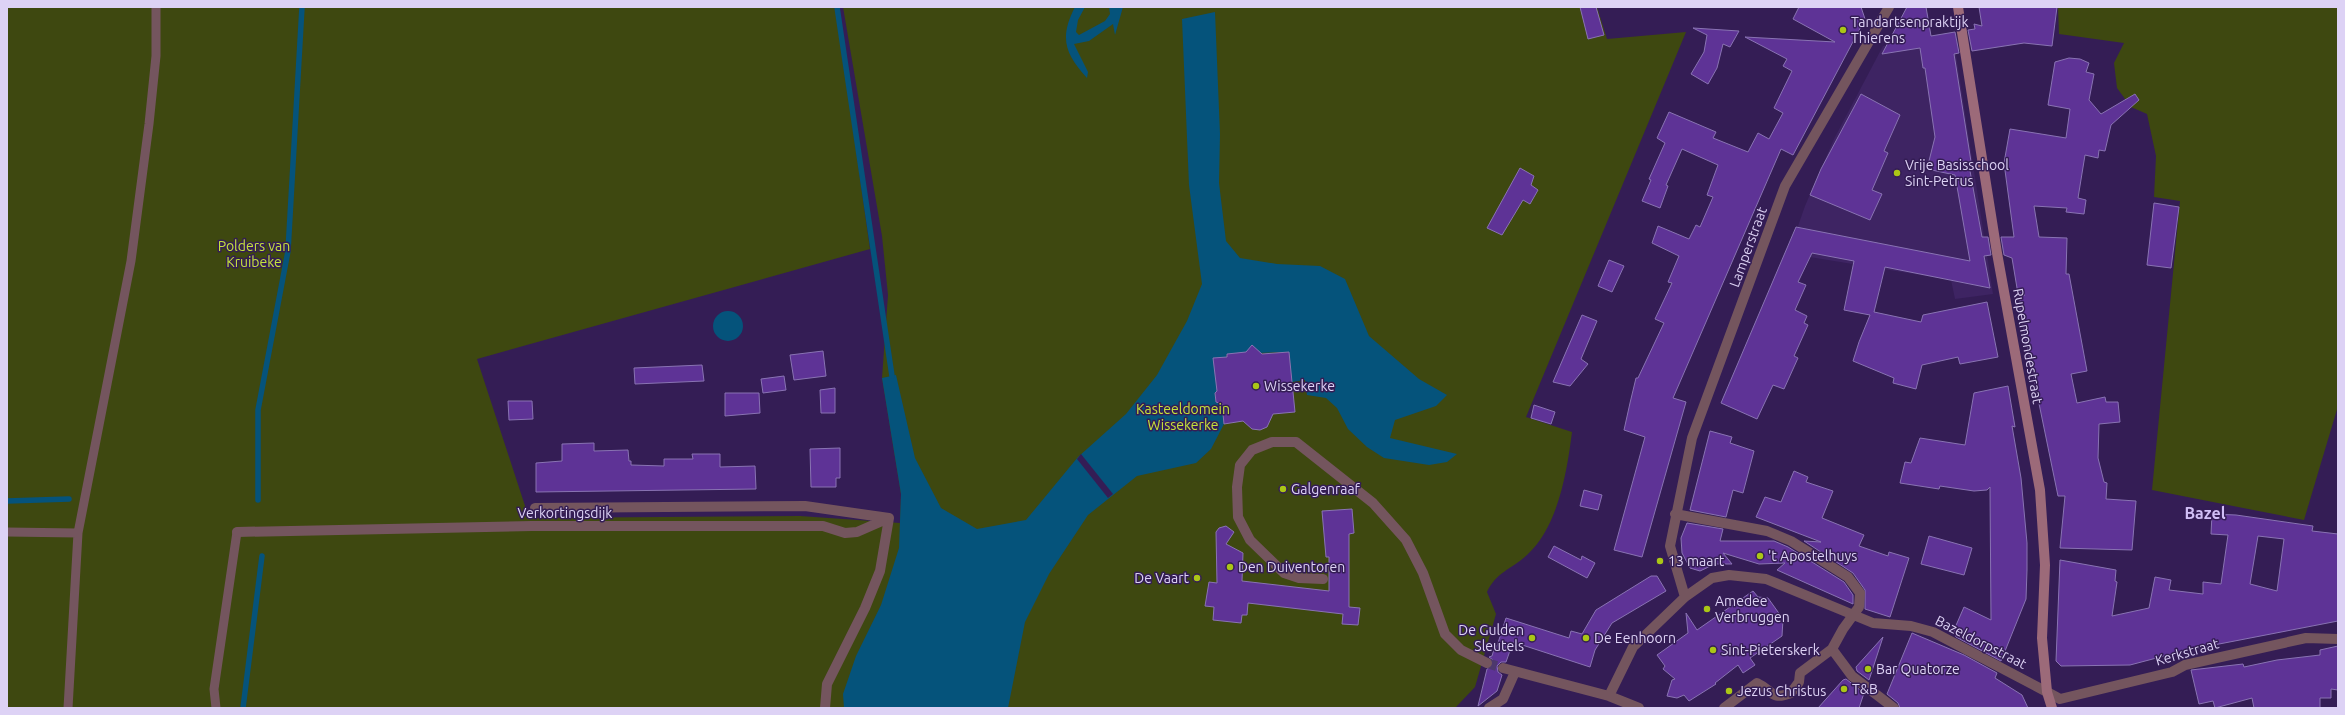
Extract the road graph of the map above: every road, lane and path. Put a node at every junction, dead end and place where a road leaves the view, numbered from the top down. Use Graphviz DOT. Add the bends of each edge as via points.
graph roads {
  1 [pos="156,7"];
  2 [pos="1889,7"];
  3 [pos="1958,7"];
  4 [pos="534,508"];
  5 [pos="1675,514"];
  6 [pos="889,518"];
  7 [pos="7,532"];
  8 [pos="237,532"];
  9 [pos="78,533"];
  10 [pos="1323,579"];
  11 [pos="1685,597"];
  12 [pos="1854,616"];
  13 [pos="2338,639"];
  14 [pos="1832,649"];
  15 [pos="1487,663"];
  16 [pos="1503,668"];
  17 [pos="1515,672"];
  18 [pos="2047,692"];
  19 [pos="1609,696"];
  20 [pos="68,708"];
  21 [pos="216,708"];
  22 [pos="825,708"];
  23 [pos="1489,708"];
  24 [pos="1639,708"];
  25 [pos="1724,708"];
  26 [pos="1894,708"];
  27 [pos="2052,708"];
  1 -- 9 [label="lane" via="156,56 131,262"];
  2 -- 5 [label="street, Lamperstraat" via="1785,186 1692,438"];
  3 -- 18 [label="main road, Rupelmondestraat" via="1997,253 2040,490 2045,565 2042,638"];
  4 -- 6 [label="street, Verkortingsdijk" via="805,506"];
  5 -- 11 [label="street, Lamperstraat" via="1670,546"];
  5 -- 12 [label="street" via="1767,531 1791,541 1848,577 1860,593 1859,607"];
  6 -- 8 [label="street, Verkortingsdijk" via="857,532 845,533 823,526 532,526"];
  6 -- 22 [label="street" via="880,571 865,608 827,684"];
  7 -- 9 [label="lane"];
  8 -- 21 [label="lane" via="214,690"];
  9 -- 20 [label="lane"];
  10 -- 15 [label="street" via="1299,578 1284,573 1250,540 1238,517 1237,487 1240,465 1252,450 1272,442 1296,442 1373,503 1406,540 1423,573 1446,634 1461,650"];
  11 -- 12 [label="street, Bazeldorpstraat" via="1712,578 1744,576 1766,579"];
  11 -- 19 [label="street, Bazeldorpstraat" via="1633,647"];
  12 -- 14 [label="street"];
  12 -- 18 [label="street, Bazeldorpstraat" via="1873,623 1911,626 1932,632"];
  13 -- 18 [label="street, Kerkstraat" via="2306,638 2185,665 2172,672 2060,699"];
  14 -- 25 [label="street" via="1800,674 1799,682 1791,693 1772,695 1763,685 1757,683"];
  14 -- 26 [label="street" via="1852,676"];
  16 -- 17 [label="street"];
  17 -- 19 [label="street"];
  17 -- 23 [label="street" via="1503,698"];
  18 -- 27 [label="main road, Rupelmondestraat"];
  19 -- 24 [label="street"];
}
